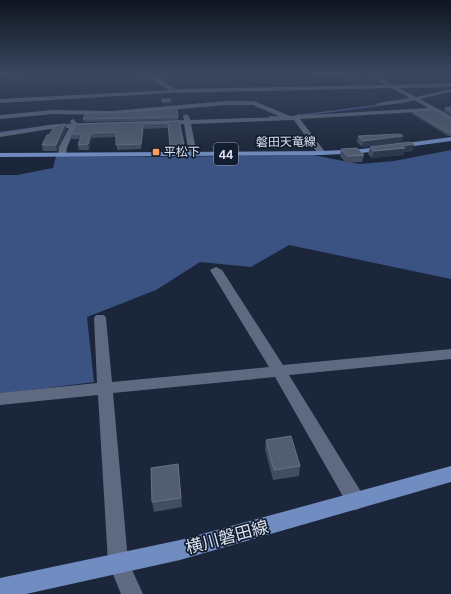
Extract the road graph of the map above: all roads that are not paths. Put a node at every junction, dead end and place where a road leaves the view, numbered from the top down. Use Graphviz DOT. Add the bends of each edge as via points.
graph roads {
  1 [pos="184,102"];
  2 [pos="398,102"];
  3 [pos="423,102"];
  4 [pos="27,106"];
  5 [pos="185,107"];
  6 [pos="435,109"];
  7 [pos="71,112"];
  8 [pos="25,115"];
  9 [pos="0,117"];
  10 [pos="291,117"];
  11 [pos="451,119"];
  12 [pos="187,121"];
  13 [pos="157,123"];
  14 [pos="74,125"];
  15 [pos="96,126"];
  16 [pos="0,135"];
  17 [pos="451,139"];
  18 [pos="322,153"];
  19 [pos="193,154"];
  20 [pos="0,155"];
  21 [pos="62,155"];
  22 [pos="216,270"];
  23 [pos="100,318"];
  24 [pos="451,354"];
  25 [pos="279,371"];
  26 [pos="105,388"];
  27 [pos="0,399"];
  28 [pos="451,474"];
  29 [pos="356,501"];
  30 [pos="118,562"];
  31 [pos="0,589"];
  32 [pos="132,594"];
  1 -- 5 [label="street"];
  2 -- 10 [label="street"];
  3 -- 6 [label="street"];
  4 -- 8 [label="street"];
  5 -- 7 [label="street" via="112,113"];
  5 -- 10 [label="street" via="254,103"];
  5 -- 12 [label="street"];
  6 -- 10 [label="street"];
  6 -- 11 [label="street"];
  7 -- 8 [label="street"];
  7 -- 14 [label="street"];
  8 -- 9 [label="street"];
  10 -- 12 [label="street"];
  10 -- 18 [label="street"];
  12 -- 13 [label="street"];
  12 -- 19 [label="street"];
  14 -- 15 [label="street"];
  14 -- 16 [label="street"];
  14 -- 21 [label="street" via="63,147"];
  17 -- 18 [label="main road, 磐田天竜線 / 44" via="362,151"];
  18 -- 19 [label="main road, 磐田天竜線 / 44"];
  19 -- 21 [label="main road, 磐田天竜線 / 44"];
  20 -- 21 [label="main road, 磐田天竜線 / 44"];
  22 -- 25 [label="street"];
  23 -- 26 [label="street"];
  24 -- 25 [label="street"];
  25 -- 26 [label="street"];
  25 -- 29 [label="street"];
  26 -- 27 [label="street"];
  26 -- 30 [label="street"];
  28 -- 29 [label="main road, 横川磐田線"];
  29 -- 30 [label="main road, 横川磐田線" via="180,550"];
  30 -- 31 [label="main road, 横川磐田線"];
  30 -- 32 [label="street"];
}
